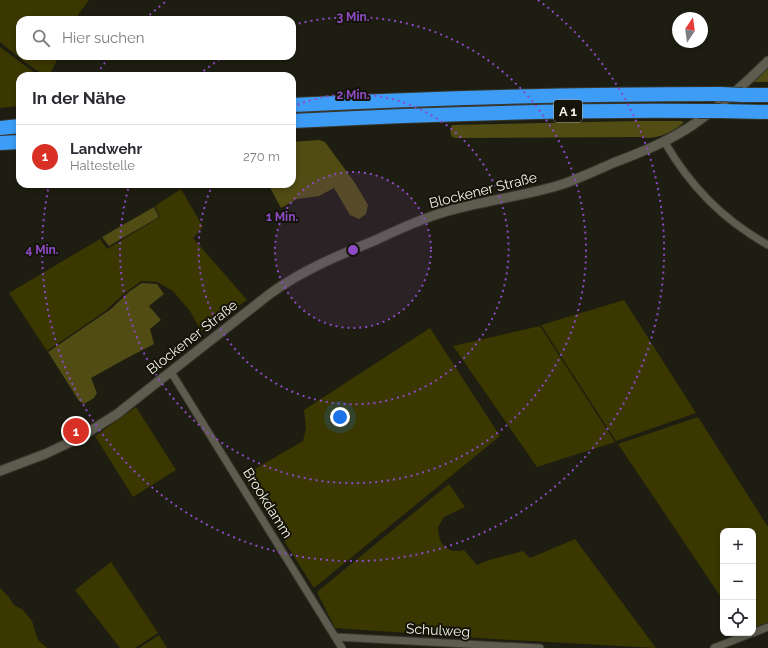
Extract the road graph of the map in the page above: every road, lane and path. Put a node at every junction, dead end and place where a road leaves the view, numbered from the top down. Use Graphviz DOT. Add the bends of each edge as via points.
graph roads {
  1 [pos="768,62"];
  2 [pos="768,96"];
  3 [pos="296,105"];
  4 [pos="768,112"];
  5 [pos="296,122"];
  6 [pos="16,126"];
  7 [pos="0,128"];
  8 [pos="664,140"];
  9 [pos="16,142"];
  10 [pos="0,144"];
  11 [pos="768,245"];
  12 [pos="171,372"];
  13 [pos="0,471"];
  14 [pos="768,627"];
  15 [pos="756,632"];
  16 [pos="745,636"];
  17 [pos="336,637"];
  18 [pos="342,648"];
  19 [pos="540,648"];
  20 [pos="714,648"];
  1 -- 8 [label="street, Blockener Straße" via="706,115 678,134"];
  2 -- 3 [label="highway, A 1, bridge" via="618,94"];
  4 -- 5 [label="highway, A 1, bridge" via="570,111"];
  6 -- 7 [label="highway"];
  8 -- 11 [label="street" via="708,200 737,225"];
  8 -- 12 [label="street, Blockener Straße" via="563,184 429,217 323,262 271,293"];
  9 -- 10 [label="highway"];
  12 -- 13 [label="street, Blockener Straße" via="88,433 45,454"];
  12 -- 17 [label="street, Brookdamm"];
  14 -- 15 [label="street"];
  16 -- 20 [label="street"];
  17 -- 18 [label="street, Brookdamm"];
  17 -- 19 [label="street, Schulweg"];
}
